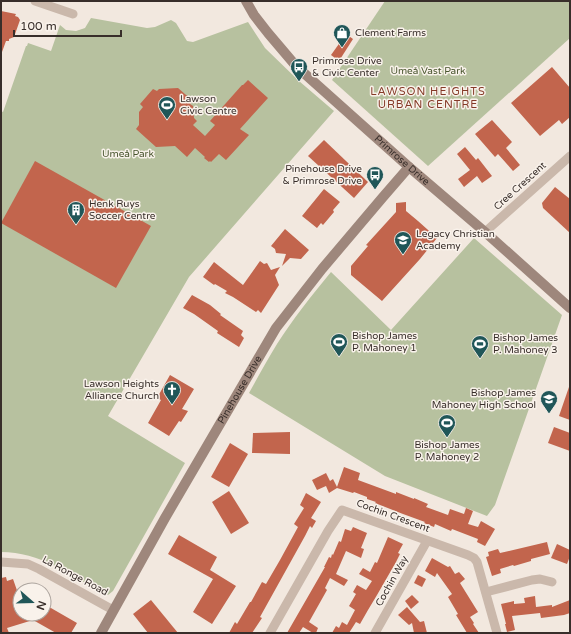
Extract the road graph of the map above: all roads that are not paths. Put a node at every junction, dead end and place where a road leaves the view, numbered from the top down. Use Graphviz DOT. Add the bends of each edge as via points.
graph roads {
  1 [pos="35,1"];
  2 [pos="246,1"];
  3 [pos="73,14"];
  4 [pos="570,156"];
  5 [pos="409,167"];
  6 [pos="485,232"];
  7 [pos="570,308"];
  8 [pos="427,541"];
  9 [pos="1,562"];
  10 [pos="552,582"];
  11 [pos="486,592"];
  12 [pos="113,610"];
  13 [pos="101,633"];
  14 [pos="270,633"];
  15 [pos="375,633"];
  16 [pos="497,633"];
  1 -- 3 [label="street"];
  2 -- 5 [label="street, Primrose Drive" via="270,36 296,66"];
  4 -- 6 [label="street, Cree Crescent"];
  5 -- 6 [label="street, Primrose Drive"];
  5 -- 12 [label="street, Pinehouse Drive" via="322,269 276,328"];
  6 -- 7 [label="street, Primrose Drive"];
  8 -- 11 [label="street, Cochin Crescent" via="474,558"];
  8 -- 14 [label="street, Cochin Crescent" via="342,510"];
  8 -- 15 [label="street, Cochin Way"];
  9 -- 12 [label="street, La Ronge Road" via="28,564"];
  10 -- 11 [label="street" via="532,580"];
  11 -- 16 [label="street, Cochin Crescent"];
  12 -- 13 [label="street, Pinehouse Drive"];
}
